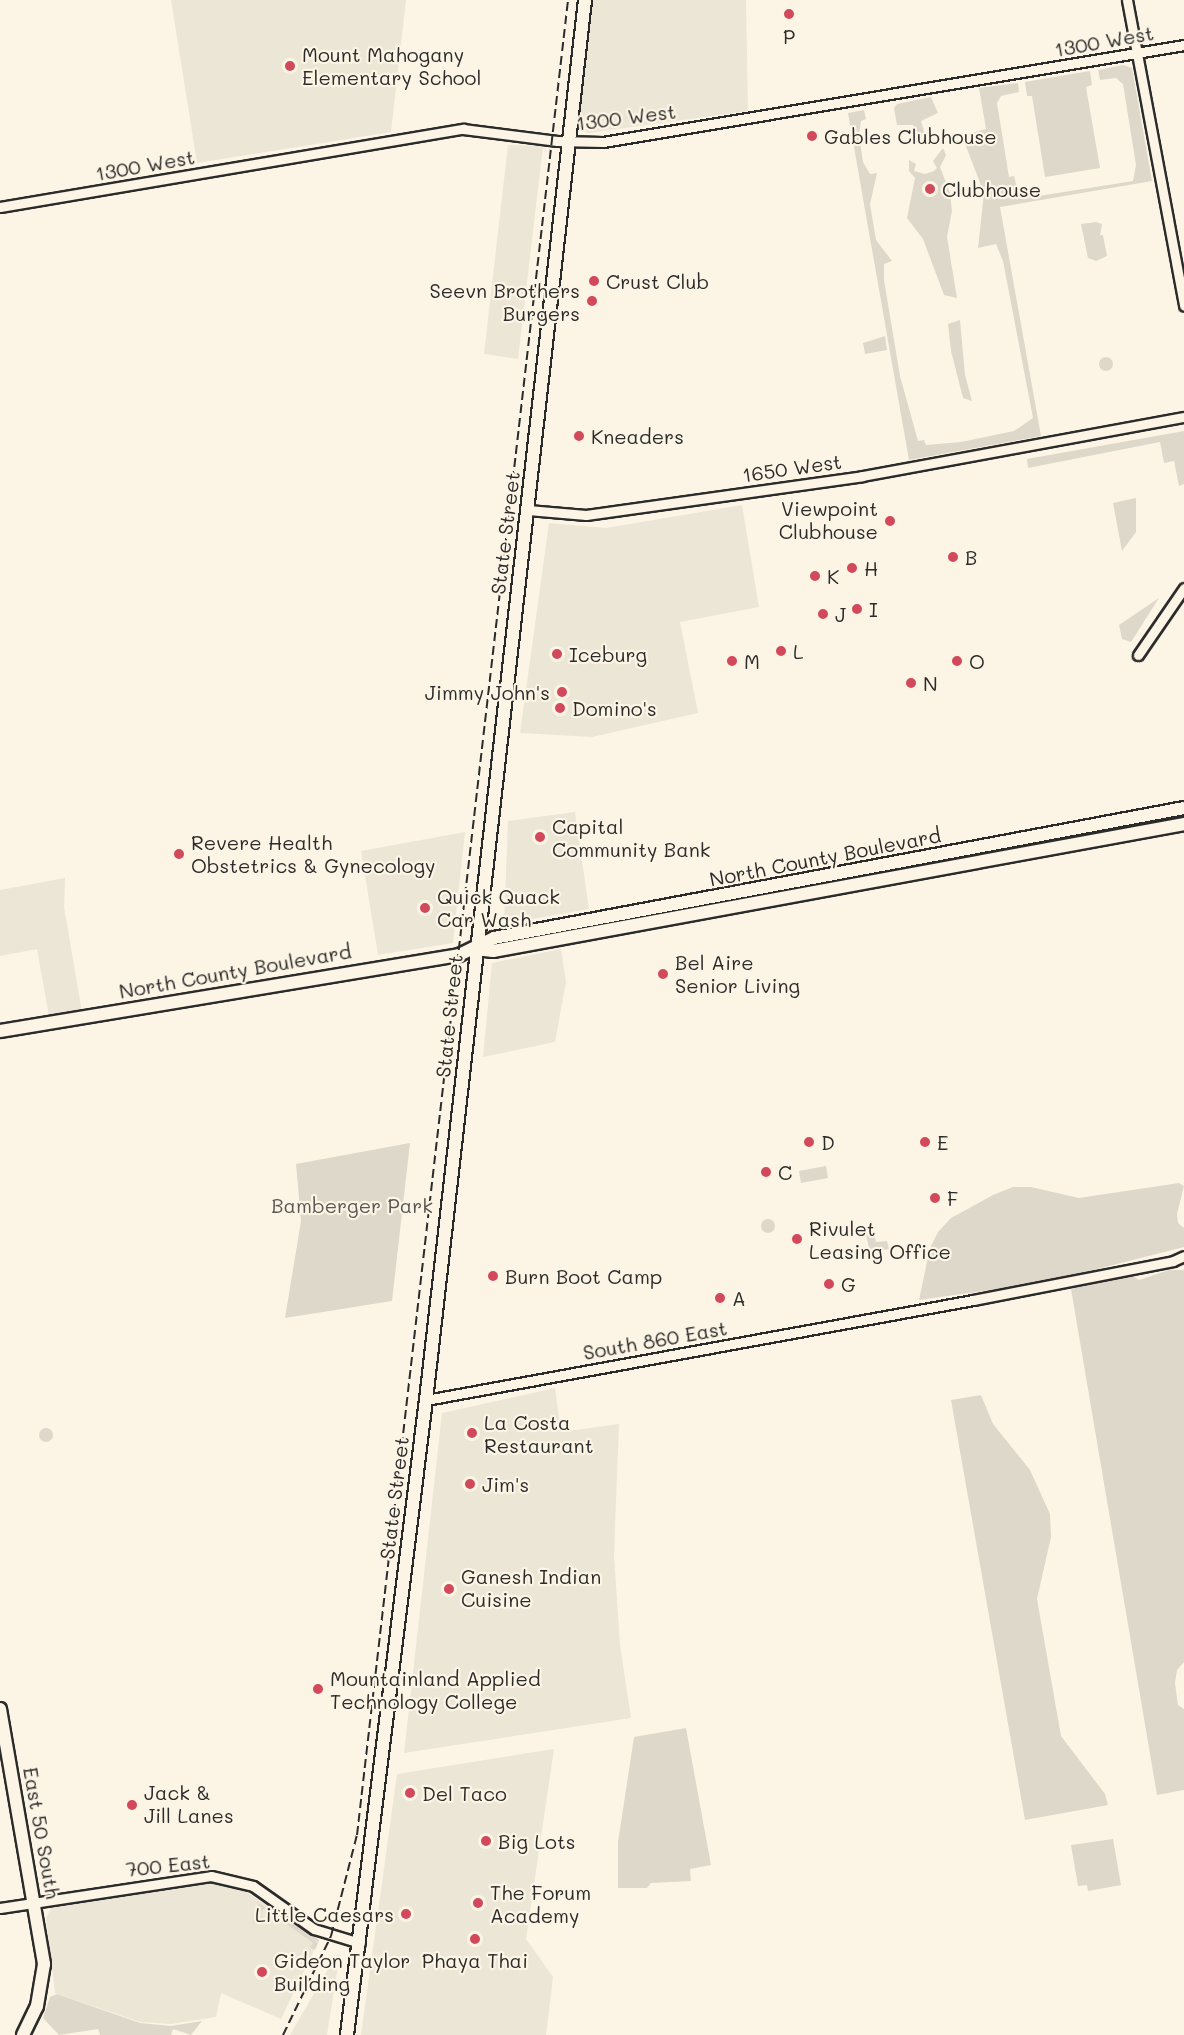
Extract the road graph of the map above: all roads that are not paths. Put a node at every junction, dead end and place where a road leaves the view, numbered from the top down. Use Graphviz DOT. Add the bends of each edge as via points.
graph roads {
  1 [pos="585,0"];
  2 [pos="1127,0"];
  3 [pos="1184,45"];
  4 [pos="1136,53"];
  5 [pos="569,142"];
  6 [pos="0,207"];
  7 [pos="1184,306"];
  8 [pos="1184,417"];
  9 [pos="528,510"];
  10 [pos="1184,588"];
  11 [pos="1138,655"];
  12 [pos="1184,808"];
  13 [pos="1184,824"];
  14 [pos="476,949"];
  15 [pos="0,1031"];
  16 [pos="1184,1256"];
  17 [pos="1173,1261"];
  18 [pos="1184,1263"];
  19 [pos="426,1400"];
  20 [pos="0,1709"];
  21 [pos="34,1902"];
  22 [pos="0,1908"];
  23 [pos="360,1943"];
  24 [pos="23,2035"];
  25 [pos="347,2035"];
  1 -- 5 [label="main road, State Street"];
  2 -- 4 [label="street"];
  3 -- 4 [label="street, 1300 West"];
  4 -- 5 [label="street, 1300 West" via="603,142"];
  4 -- 7 [label="street"];
  5 -- 6 [label="street, 1300 West" via="463,129"];
  5 -- 9 [label="main road, State Street"];
  8 -- 9 [label="street, 1650 West" via="862,476 586,514"];
  9 -- 14 [label="main road, State Street"];
  10 -- 11 [label="street"];
  12 -- 14 [label="main road, North County Boulevard" via="494,938"];
  13 -- 14 [label="main road, North County Boulevard" via="493,951"];
  14 -- 15 [label="main road, North County Boulevard"];
  14 -- 19 [label="main road, State Street"];
  16 -- 17 [label="street, South 860 East"];
  17 -- 18 [label="street, South 860 East"];
  17 -- 19 [label="street, South 860 East"];
  19 -- 23 [label="main road, State Street"];
  20 -- 21 [label="main road, East 50 South"];
  21 -- 22 [label="street, 700 East"];
  21 -- 23 [label="street, 700 East" via="211,1876 253,1886 314,1929"];
  21 -- 24 [label="main road, East 50 South" via="44,1964 37,2006"];
  23 -- 25 [label="main road, State Street"];
}
